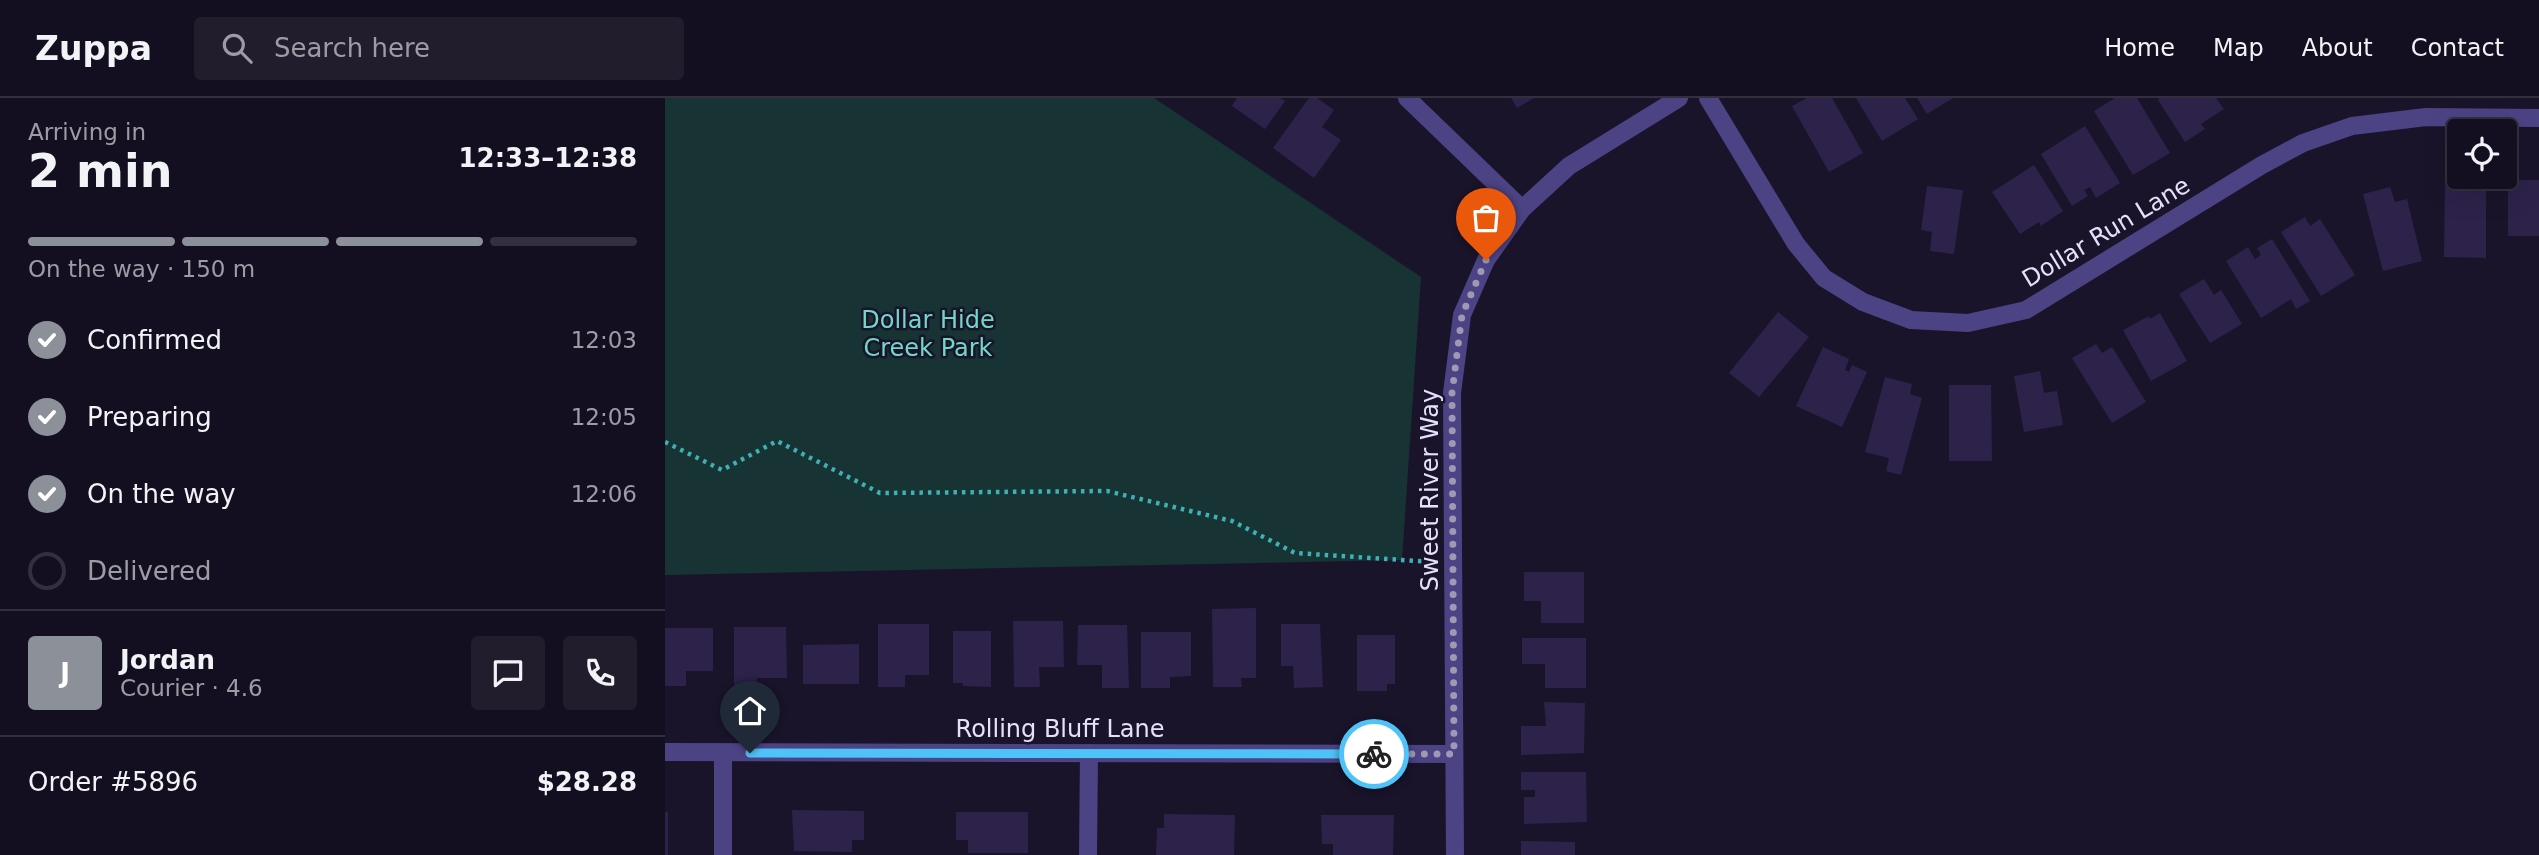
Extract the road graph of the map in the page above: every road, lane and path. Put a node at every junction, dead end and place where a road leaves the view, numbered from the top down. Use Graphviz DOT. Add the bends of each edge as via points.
graph roads {
  1 [pos="1407,98"];
  2 [pos="1679,98"];
  3 [pos="1708,98"];
  4 [pos="2539,118"];
  5 [pos="1522,209"];
  6 [pos="665,442"];
  7 [pos="1454,564"];
  8 [pos="665,752"];
  9 [pos="723,753"];
  10 [pos="1089,754"];
  11 [pos="1454,754"];
  12 [pos="723,855"];
  13 [pos="1089,855"];
  14 [pos="1454,855"];
  1 -- 5 [label="street"];
  2 -- 5 [label="street, Sweet River Way" via="1569,166"];
  3 -- 4 [label="street, Dollar Run Lane" via="1796,244 1824,278 1863,302 1911,320 1968,323 2026,310 2302,143 2352,126 2426,117"];
  5 -- 7 [label="street, Sweet River Way" via="1486,260 1462,315 1452,393"];
  6 -- 7 [label="path" via="722,470 777,441 880,493 1107,491 1232,521 1294,553"];
  7 -- 11 [label="street, Sweet River Way"];
  8 -- 9 [label="street, Rolling Bluff Lane"];
  9 -- 10 [label="street, Rolling Bluff Lane"];
  9 -- 12 [label="street"];
  10 -- 11 [label="street, Rolling Bluff Lane"];
  10 -- 13 [label="street"];
  11 -- 14 [label="street, Sweet River Way"];
}
